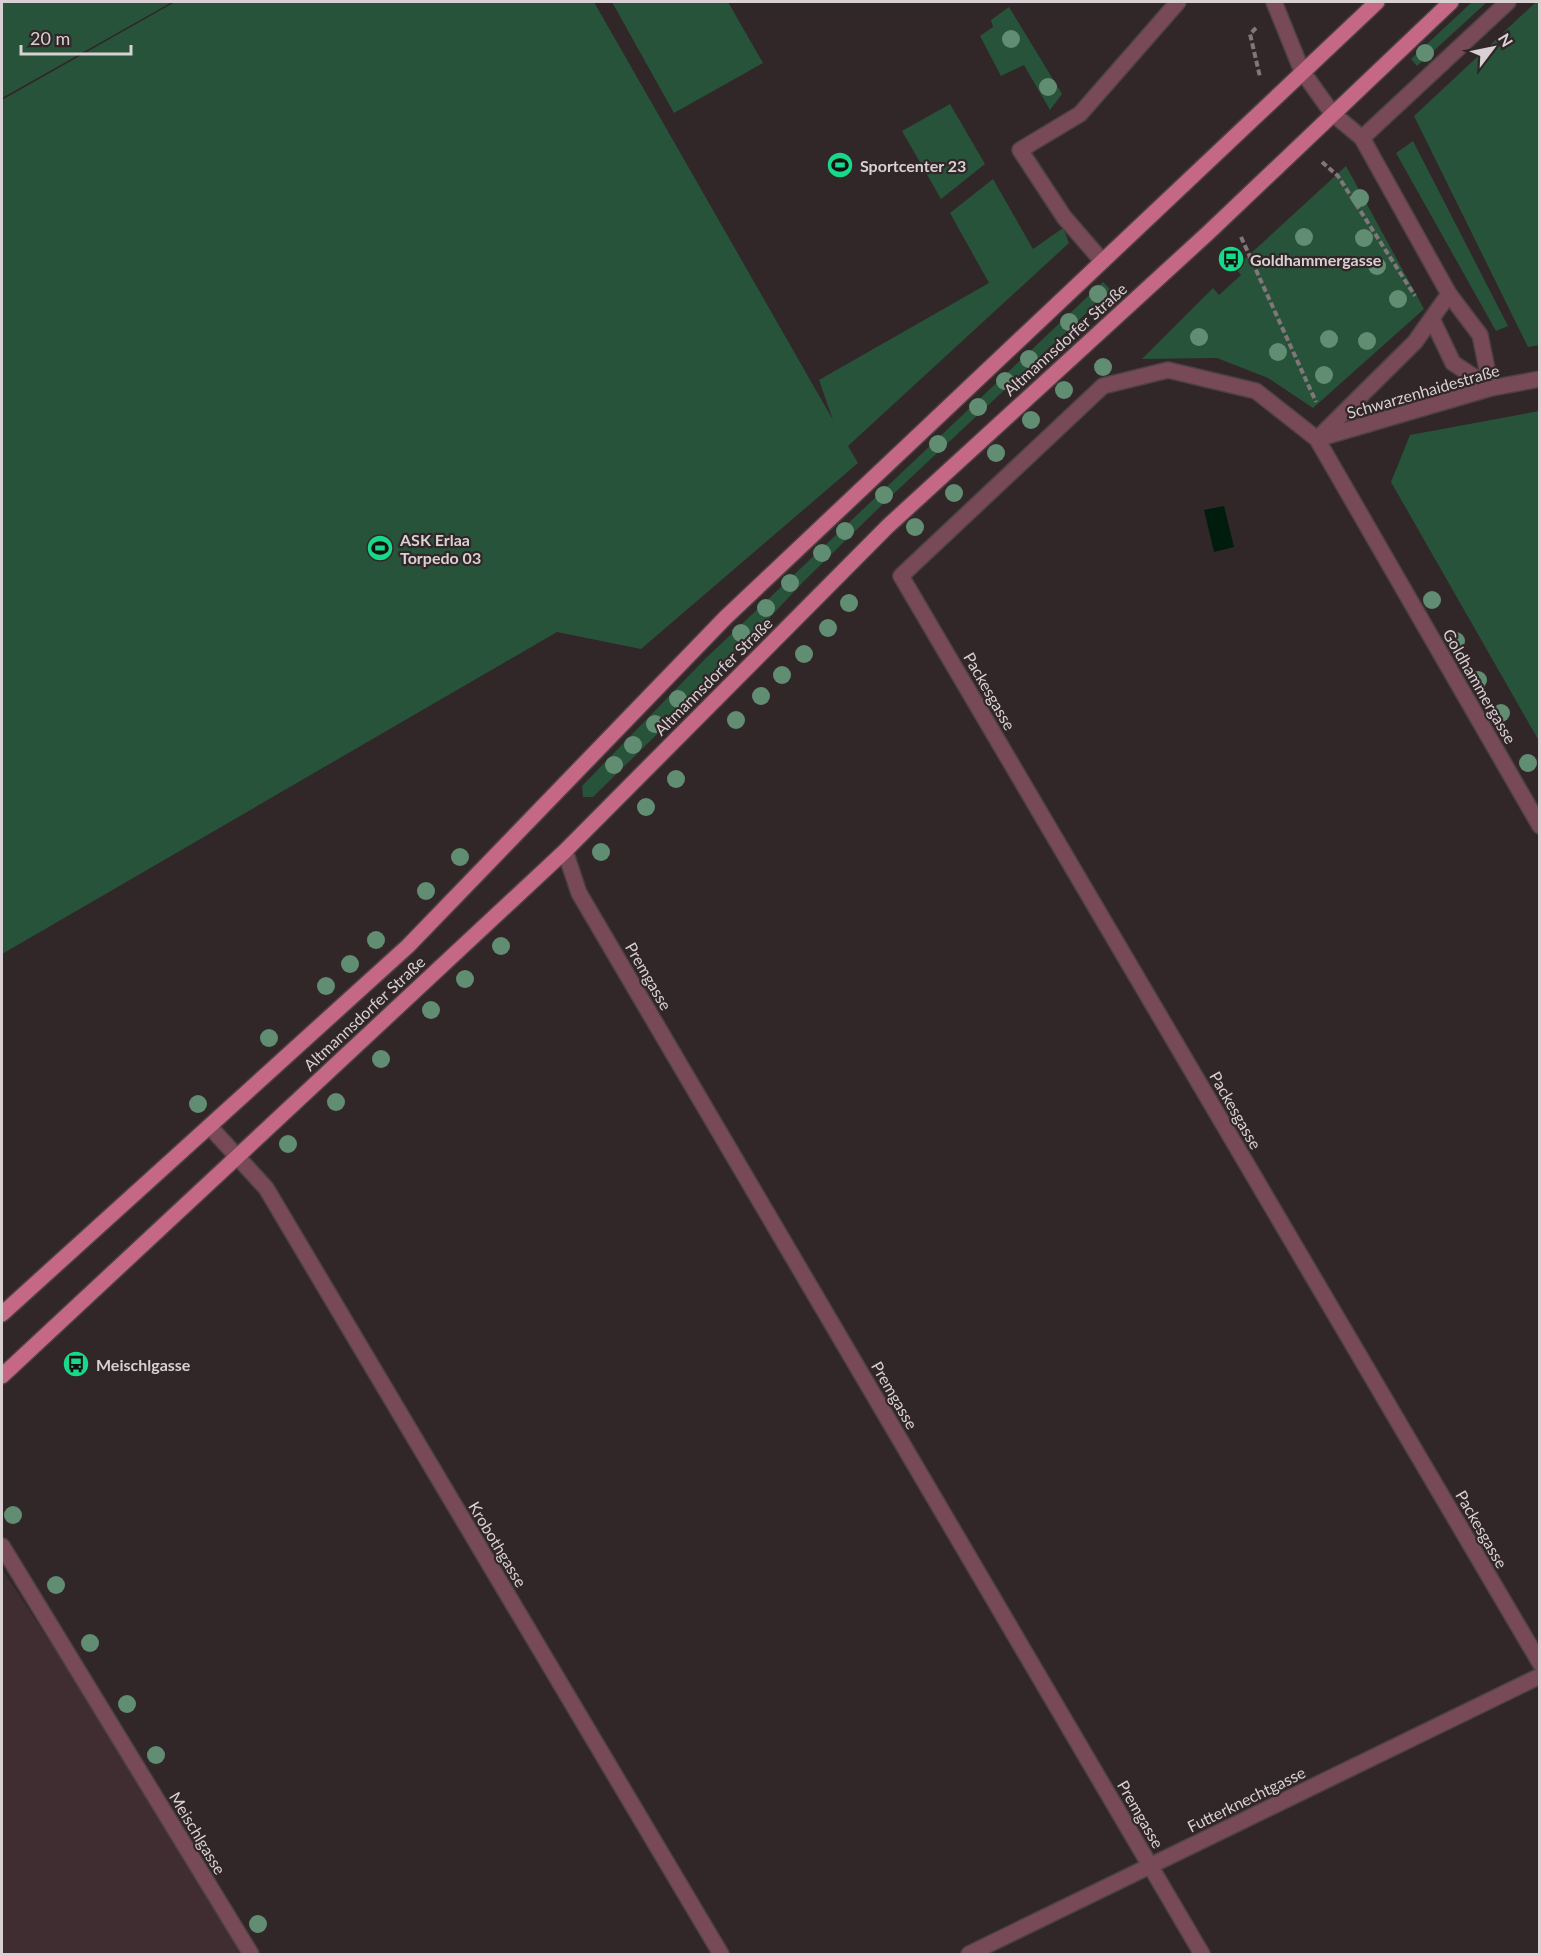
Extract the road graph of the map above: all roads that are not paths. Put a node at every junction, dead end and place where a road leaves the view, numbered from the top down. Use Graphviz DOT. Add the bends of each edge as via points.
graph roads {
  1 [pos="1178,2"];
  2 [pos="1274,2"];
  3 [pos="1377,2"];
  4 [pos="1451,2"];
  5 [pos="1508,2"];
  6 [pos="1302,71"];
  7 [pos="1332,113"];
  8 [pos="1362,138"];
  9 [pos="1102,261"];
  10 [pos="1449,294"];
  11 [pos="1432,319"];
  12 [pos="1539,379"];
  13 [pos="1491,388"];
  14 [pos="1317,439"];
  15 [pos="901,576"];
  16 [pos="1539,826"];
  17 [pos="565,851"];
  18 [pos="210,1127"];
  19 [pos="237,1156"];
  20 [pos="2,1314"];
  21 [pos="2,1376"];
  22 [pos="2,1546"];
  23 [pos="1539,1663"];
  24 [pos="1539,1676"];
  25 [pos="1150,1866"];
  26 [pos="251,1954"];
  27 [pos="721,1954"];
  28 [pos="969,1954"];
  29 [pos="1202,1954"];
  1 -- 9 [label="street" via="1080,114 1020,150 1064,217"];
  2 -- 6 [label="street"];
  3 -- 6 [label="main road, Altmannsdorfer Straße"];
  4 -- 7 [label="main road, Altmannsdorfer Straße"];
  5 -- 8 [label="street"];
  6 -- 7 [label="street"];
  6 -- 9 [label="main road, Altmannsdorfer Straße"];
  7 -- 8 [label="street"];
  7 -- 17 [label="main road, Altmannsdorfer Straße" via="1230,212 888,526"];
  8 -- 10 [label="street"];
  9 -- 18 [label="main road, Altmannsdorfer Straße" via="725,618 408,946"];
  10 -- 11 [label="street"];
  10 -- 13 [label="street" via="1480,335"];
  11 -- 13 [label="street" via="1453,363"];
  11 -- 14 [label="street" via="1415,342"];
  12 -- 13 [label="street, Schwarzenhaidestraße"];
  13 -- 14 [label="street, Schwarzenhaidestraße"];
  14 -- 15 [label="street, Goldhammergasse" via="1256,391 1168,370 1103,386"];
  14 -- 16 [label="street, Goldhammergasse"];
  15 -- 23 [label="street, Packesgasse"];
  17 -- 19 [label="main road, Altmannsdorfer Straße"];
  17 -- 25 [label="street, Premgasse" via="579,893"];
  18 -- 19 [label="street, Krobothgasse"];
  18 -- 20 [label="main road, Altmannsdorfer Straße"];
  19 -- 21 [label="main road, Altmannsdorfer Straße"];
  19 -- 27 [label="street, Krobothgasse" via="266,1188"];
  22 -- 26 [label="street, Meischlgasse"];
  24 -- 25 [label="street, Futterknechtgasse"];
  25 -- 28 [label="street, Futterknechtgasse"];
  25 -- 29 [label="street, Premgasse"];
}
